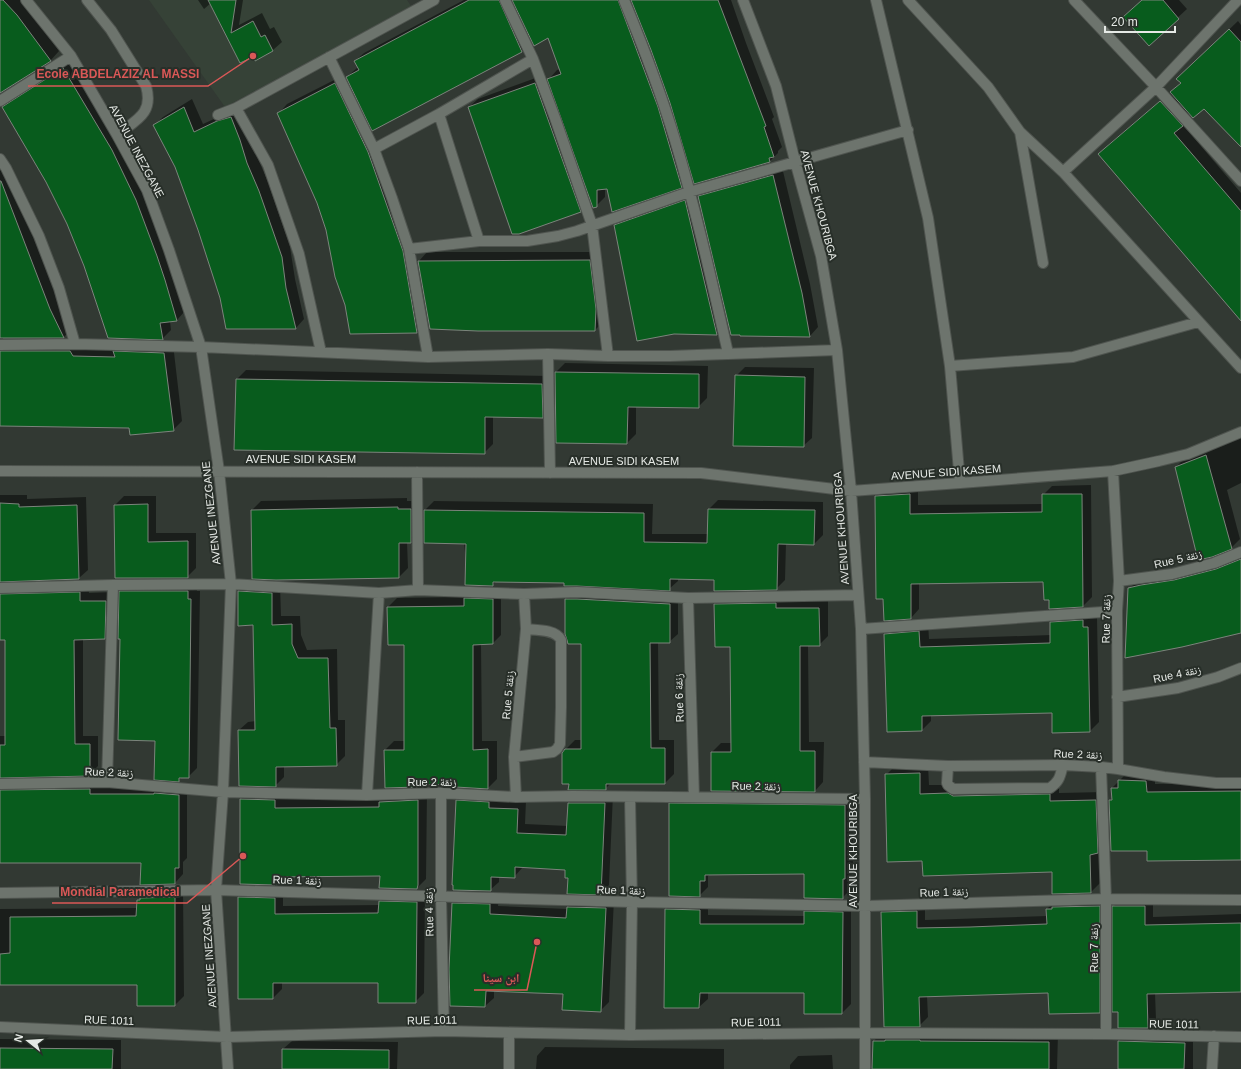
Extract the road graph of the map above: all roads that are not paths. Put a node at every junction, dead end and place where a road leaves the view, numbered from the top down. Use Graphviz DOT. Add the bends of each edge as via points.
graph roads {
  1 [pos="26,0"];
  2 [pos="87,0"];
  3 [pos="434,0"];
  4 [pos="505,0"];
  5 [pos="624,0"];
  6 [pos="743,0"];
  7 [pos="876,0"];
  8 [pos="908,0"];
  9 [pos="1074,0"];
  10 [pos="1238,0"];
  11 [pos="70,56"];
  12 [pos="329,57"];
  13 [pos="533,59"];
  14 [pos="1156,87"];
  15 [pos="0,101"];
  16 [pos="236,108"];
  17 [pos="438,114"];
  18 [pos="218,115"];
  19 [pos="908,130"];
  20 [pos="1020,132"];
  21 [pos="117,135"];
  22 [pos="374,149"];
  23 [pos="0,159"];
  24 [pos="794,161"];
  25 [pos="1063,172"];
  26 [pos="1241,181"];
  27 [pos="689,192"];
  28 [pos="592,226"];
  29 [pos="479,241"];
  30 [pos="409,249"];
  31 [pos="1043,263"];
  32 [pos="1198,322"];
  33 [pos="75,344"];
  34 [pos="0,346"];
  35 [pos="201,347"];
  36 [pos="837,350"];
  37 [pos="321,352"];
  38 [pos="728,353"];
  39 [pos="548,354"];
  40 [pos="608,356"];
  41 [pos="428,357"];
  42 [pos="950,366"];
  43 [pos="1241,368"];
  44 [pos="1241,432"];
  45 [pos="0,471"];
  46 [pos="219,471"];
  47 [pos="1113,471"];
  48 [pos="417,472"];
  49 [pos="550,473"];
  50 [pos="960,483"];
  51 [pos="851,490"];
  52 [pos="1241,552"];
  53 [pos="1119,581"];
  54 [pos="231,584"];
  55 [pos="113,585"];
  56 [pos="0,588"];
  57 [pos="418,590"];
  58 [pos="379,593"];
  59 [pos="524,594"];
  60 [pos="858,595"];
  61 [pos="688,598"];
  62 [pos="1117,611"];
  63 [pos="526,629"];
  64 [pos="861,630"];
  65 [pos="1241,668"];
  66 [pos="1117,697"];
  67 [pos="514,757"];
  68 [pos="864,762"];
  69 [pos="1063,765"];
  70 [pos="948,766"];
  71 [pos="1101,767"];
  72 [pos="1118,769"];
  73 [pos="107,782"];
  74 [pos="1241,783"];
  75 [pos="0,784"];
  76 [pos="223,792"];
  77 [pos="441,793"];
  78 [pos="367,795"];
  79 [pos="516,797"];
  80 [pos="630,797"];
  81 [pos="694,797"];
  82 [pos="865,799"];
  83 [pos="216,890"];
  84 [pos="0,893"];
  85 [pos="441,896"];
  86 [pos="1106,900"];
  87 [pos="1241,900"];
  88 [pos="632,902"];
  89 [pos="865,906"];
  90 [pos="0,1027"];
  91 [pos="444,1031"];
  92 [pos="865,1032"];
  93 [pos="509,1033"];
  94 [pos="1106,1034"];
  95 [pos="630,1035"];
  96 [pos="1214,1036"];
  97 [pos="227,1037"];
  98 [pos="1241,1037"];
  99 [pos="228,1069"];
  100 [pos="509,1069"];
  101 [pos="865,1069"];
  102 [pos="1212,1069"];
  1 -- 11 [label="street, AVENUE INEZGANE"];
  2 -- 21 [label="street" via="112,30 146,86 149,96 144,114"];
  3 -- 12 [label="street"];
  4 -- 13 [label="street"];
  5 -- 27 [label="street" via="672,132"];
  6 -- 24 [label="street, AVENUE KHOURIBGA" via="776,86"];
  7 -- 19 [label="street"];
  8 -- 20 [label="street" via="988,87"];
  9 -- 14 [label="street"];
  10 -- 14 [label="street"];
  11 -- 15 [label="street"];
  11 -- 21 [label="street, AVENUE INEZGANE"];
  12 -- 16 [label="street"];
  12 -- 22 [label="street"];
  13 -- 17 [label="street"];
  13 -- 28 [label="street"];
  14 -- 25 [label="street"];
  14 -- 26 [label="street"];
  16 -- 18 [label="street"];
  16 -- 37 [label="street" via="268,165 299,254"];
  17 -- 22 [label="street"];
  17 -- 29 [label="street"];
  19 -- 24 [label="street"];
  19 -- 42 [label="street" via="928,218"];
  20 -- 25 [label="street"];
  20 -- 31 [label="street"];
  21 -- 35 [label="street, AVENUE INEZGANE" via="147,190"];
  22 -- 30 [label="street"];
  23 -- 33 [label="street" via="39,236 59,288"];
  24 -- 27 [label="street"];
  24 -- 36 [label="street, AVENUE KHOURIBGA" via="821,256"];
  25 -- 32 [label="street"];
  27 -- 28 [label="street"];
  27 -- 38 [label="street"];
  28 -- 29 [label="street" via="558,236 527,241"];
  28 -- 40 [label="street"];
  29 -- 30 [label="street"];
  30 -- 41 [label="street"];
  32 -- 42 [label="street" via="1074,357"];
  32 -- 43 [label="street"];
  33 -- 34 [label="street"];
  33 -- 35 [label="street"];
  35 -- 37 [label="street"];
  35 -- 46 [label="street, AVENUE INEZGANE"];
  36 -- 38 [label="street"];
  36 -- 51 [label="street, AVENUE KHOURIBGA"];
  37 -- 41 [label="street"];
  38 -- 40 [label="street"];
  39 -- 40 [label="street"];
  39 -- 41 [label="street"];
  39 -- 49 [label="street"];
  42 -- 50 [label="street"];
  44 -- 47 [label="street, AVENUE SIDI KASEM" via="1188,454"];
  45 -- 46 [label="street, AVENUE SIDI KASEM"];
  46 -- 48 [label="street, AVENUE SIDI KASEM"];
  46 -- 54 [label="street, AVENUE INEZGANE"];
  47 -- 50 [label="street, AVENUE SIDI KASEM"];
  47 -- 53 [label="street, Rue 7 زنقة"];
  48 -- 49 [label="street, AVENUE SIDI KASEM"];
  48 -- 57 [label="street"];
  49 -- 51 [label="street, AVENUE SIDI KASEM" via="701,473"];
  50 -- 51 [label="street, AVENUE SIDI KASEM"];
  51 -- 60 [label="street, AVENUE KHOURIBGA"];
  52 -- 53 [label="street, Rue 5 زنقة" via="1172,574"];
  53 -- 62 [label="street, Rue 7 زنقة"];
  54 -- 55 [label="street"];
  54 -- 58 [label="street"];
  54 -- 76 [label="street, AVENUE INEZGANE"];
  55 -- 56 [label="street"];
  55 -- 73 [label="street"];
  57 -- 58 [label="street"];
  57 -- 59 [label="street"];
  58 -- 78 [label="street"];
  59 -- 61 [label="street" via="577,592"];
  59 -- 63 [label="street, Rue 5 زنقة"];
  60 -- 61 [label="street"];
  60 -- 64 [label="street, AVENUE KHOURIBGA"];
  61 -- 81 [label="street, Rue 6 زنقة"];
  62 -- 64 [label="street"];
  62 -- 66 [label="street, Rue 7 زنقة"];
  63 -- 67 [label="street, Rue 5 زنقة"];
  63 -- 67 [label="street" via="553,633 561,640 560,744 553,752"];
  64 -- 68 [label="street, AVENUE KHOURIBGA"];
  65 -- 66 [label="street, Rue 4 زنقة" via="1178,688"];
  66 -- 72 [label="street, Rue 7 زنقة"];
  67 -- 79 [label="street, Rue 5 زنقة"];
  68 -- 70 [label="street, Rue 2 زنقة"];
  68 -- 82 [label="street, AVENUE KHOURIBGA"];
  69 -- 70 [label="street, Rue 2 زنقة"];
  69 -- 70 [label="street" via="1059,779 1050,788 961,789 953,789 948,785"];
  69 -- 71 [label="street, Rue 2 زنقة"];
  71 -- 72 [label="street, Rue 2 زنقة"];
  71 -- 86 [label="street, Rue 7 زنقة"];
  72 -- 74 [label="street, Rue 2 زنقة" via="1216,783"];
  73 -- 75 [label="street, Rue 2 زنقة"];
  73 -- 76 [label="street, Rue 2 زنقة"];
  76 -- 78 [label="street, Rue 2 زنقة"];
  76 -- 83 [label="street, AVENUE INEZGANE"];
  77 -- 78 [label="street, Rue 2 زنقة"];
  77 -- 79 [label="street, Rue 2 زنقة"];
  77 -- 85 [label="street, Rue 4 زنقة"];
  79 -- 80 [label="street, Rue 2 زنقة"];
  80 -- 81 [label="street, Rue 2 زنقة"];
  80 -- 88 [label="street"];
  81 -- 82 [label="street, Rue 2 زنقة"];
  82 -- 89 [label="street, AVENUE KHOURIBGA"];
  83 -- 84 [label="street, Rue 1 زنقة"];
  83 -- 85 [label="street, Rue 1 زنقة"];
  83 -- 97 [label="street, AVENUE INEZGANE"];
  85 -- 88 [label="street, Rue 1 زنقة"];
  85 -- 91 [label="street, Rue 4 زنقة"];
  86 -- 87 [label="street, Rue 1 زنقة"];
  86 -- 89 [label="street, Rue 1 زنقة"];
  86 -- 94 [label="street, Rue 7 زنقة"];
  88 -- 89 [label="street, Rue 1 زنقة"];
  88 -- 95 [label="street"];
  89 -- 92 [label="street, AVENUE KHOURIBGA"];
  90 -- 97 [label="street, RUE 1011"];
  91 -- 93 [label="street, RUE 1011"];
  91 -- 97 [label="street, RUE 1011"];
  92 -- 94 [label="street, RUE 1011"];
  92 -- 95 [label="street, RUE 1011"];
  92 -- 101 [label="street, AVENUE KHOURIBGA"];
  93 -- 95 [label="street, RUE 1011"];
  93 -- 100 [label="street"];
  94 -- 96 [label="street, RUE 1011"];
  96 -- 98 [label="street, RUE 1011"];
  96 -- 102 [label="street"];
  97 -- 99 [label="street, AVENUE INEZGANE"];
}
